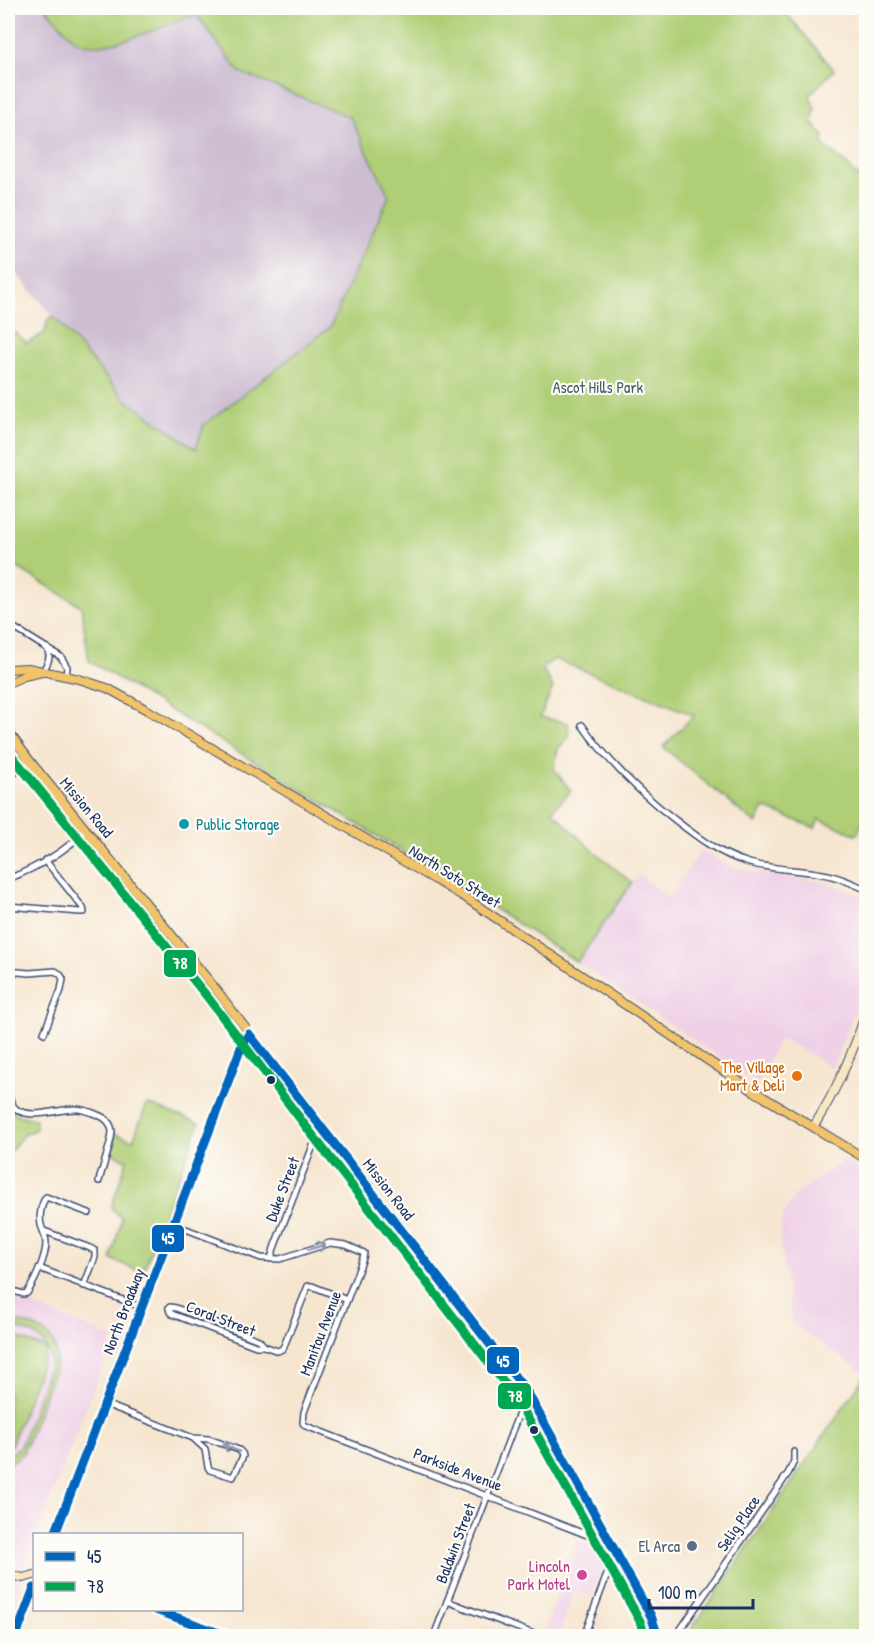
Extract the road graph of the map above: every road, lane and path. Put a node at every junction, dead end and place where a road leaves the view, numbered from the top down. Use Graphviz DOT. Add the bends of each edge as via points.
graph roads {
  1 [pos="8,624"];
  2 [pos="47,647"];
  3 [pos="8,669"];
  4 [pos="43,671"];
  5 [pos="66,676"];
  6 [pos="8,683"];
  7 [pos="582,725"];
  8 [pos="8,731"];
  9 [pos="30,761"];
  10 [pos="8,778"];
  11 [pos="87,829"];
  12 [pos="45,860"];
  13 [pos="8,879"];
  14 [pos="867,889"];
  15 [pos="8,906"];
  16 [pos="8,971"];
  17 [pos="867,1012"];
  18 [pos="44,1033"];
  19 [pos="249,1034"];
  20 [pos="8,1093"];
  21 [pos="814,1126"];
  22 [pos="323,1130"];
  23 [pos="867,1159"];
  24 [pos="99,1181"];
  25 [pos="89,1213"];
  26 [pos="173,1224"];
  27 [pos="44,1231"];
  28 [pos="271,1259"];
  29 [pos="39,1268"];
  30 [pos="84,1286"];
  31 [pos="8,1289"];
  32 [pos="347,1300"];
  33 [pos="141,1307"];
  34 [pos="264,1346"];
  35 [pos="527,1392"];
  36 [pos="105,1404"];
  37 [pos="303,1423"];
  38 [pos="194,1438"];
  39 [pos="794,1452"];
  40 [pos="488,1495"];
  41 [pos="604,1532"];
  42 [pos="55,1533"];
  43 [pos="621,1563"];
  44 [pos="8,1574"];
  45 [pos="33,1575"];
  46 [pos="33,1591"];
  47 [pos="447,1601"];
  48 [pos="159,1611"];
  49 [pos="16,1636"];
  50 [pos="226,1636"];
  51 [pos="434,1636"];
  52 [pos="539,1636"];
  53 [pos="584,1636"];
  54 [pos="658,1636"];
  55 [pos="676,1636"];
  1 -- 2 [label="street"];
  2 -- 4 [label="street" via="49,657"];
  2 -- 5 [label="street" via="64,661"];
  3 -- 4 [label="main road, North Soto Street"];
  4 -- 5 [label="main road, North Soto Street"];
  4 -- 6 [label="main road"];
  5 -- 21 [label="main road, North Soto Street" via="107,688 150,711 466,898 752,1090"];
  7 -- 14 [label="street" via="651,802 722,853 769,868 827,874"];
  8 -- 9 [label="main road, Mission Road"];
  9 -- 10 [label="street"];
  9 -- 11 [label="main road, Mission Road"];
  11 -- 12 [label="street"];
  11 -- 19 [label="main road, Mission Road"];
  12 -- 13 [label="street"];
  12 -- 15 [label="street" via="84,912"];
  16 -- 18 [label="street" via="55,972 63,979"];
  17 -- 21 [label="street" via="843,1075"];
  19 -- 22 [label="main road, Mission Road"];
  19 -- 26 [label="main road, North Broadway"];
  20 -- 24 [label="street" via="10,1103 24,1113 74,1109 104,1117 112,1134"];
  21 -- 23 [label="main road, North Soto Street"];
  22 -- 28 [label="street, Duke Street" via="316,1138"];
  22 -- 35 [label="main road, Mission Road"];
  25 -- 27 [label="street" via="46,1197 40,1214"];
  26 -- 28 [label="street"];
  26 -- 33 [label="main road, North Broadway"];
  27 -- 29 [label="street" via="46,1247"];
  27 -- 30 [label="street" via="95,1251"];
  28 -- 32 [label="street, Manitou Avenue, one-way" via="330,1243 364,1253"];
  29 -- 30 [label="street"];
  29 -- 31 [label="street" via="27,1293"];
  30 -- 33 [label="street"];
  32 -- 34 [label="street, Coral Street" via="308,1286 284,1346 280,1350"];
  32 -- 37 [label="street, Manitou Avenue"];
  33 -- 36 [label="main road, North Broadway"];
  34 -- 34 [label="street, Coral Street" via="259,1340 169,1308 172,1314"];
  35 -- 40 [label="street, Baldwin Street"];
  35 -- 41 [label="main road, Mission Road"];
  36 -- 38 [label="street"];
  36 -- 42 [label="main road, North Broadway"];
  37 -- 40 [label="street, Parkside Avenue"];
  38 -- 38 [label="street, one-way" via="205,1449 210,1470 233,1477 242,1453 215,1441"];
  39 -- 55 [label="street, Selig Place" via="789,1472"];
  40 -- 41 [label="street, Parkside Avenue" via="595,1538"];
  40 -- 47 [label="street, Baldwin Street"];
  41 -- 43 [label="main road, Mission Road"];
  43 -- 53 [label="street" via="609,1572"];
  43 -- 54 [label="main road, Mission Road"];
  44 -- 45 [label="street" via="23,1578"];
  46 -- 49 [label="main road"];
  47 -- 51 [label="street, Baldwin Street"];
  47 -- 52 [label="street"];
  48 -- 50 [label="street"];
}
